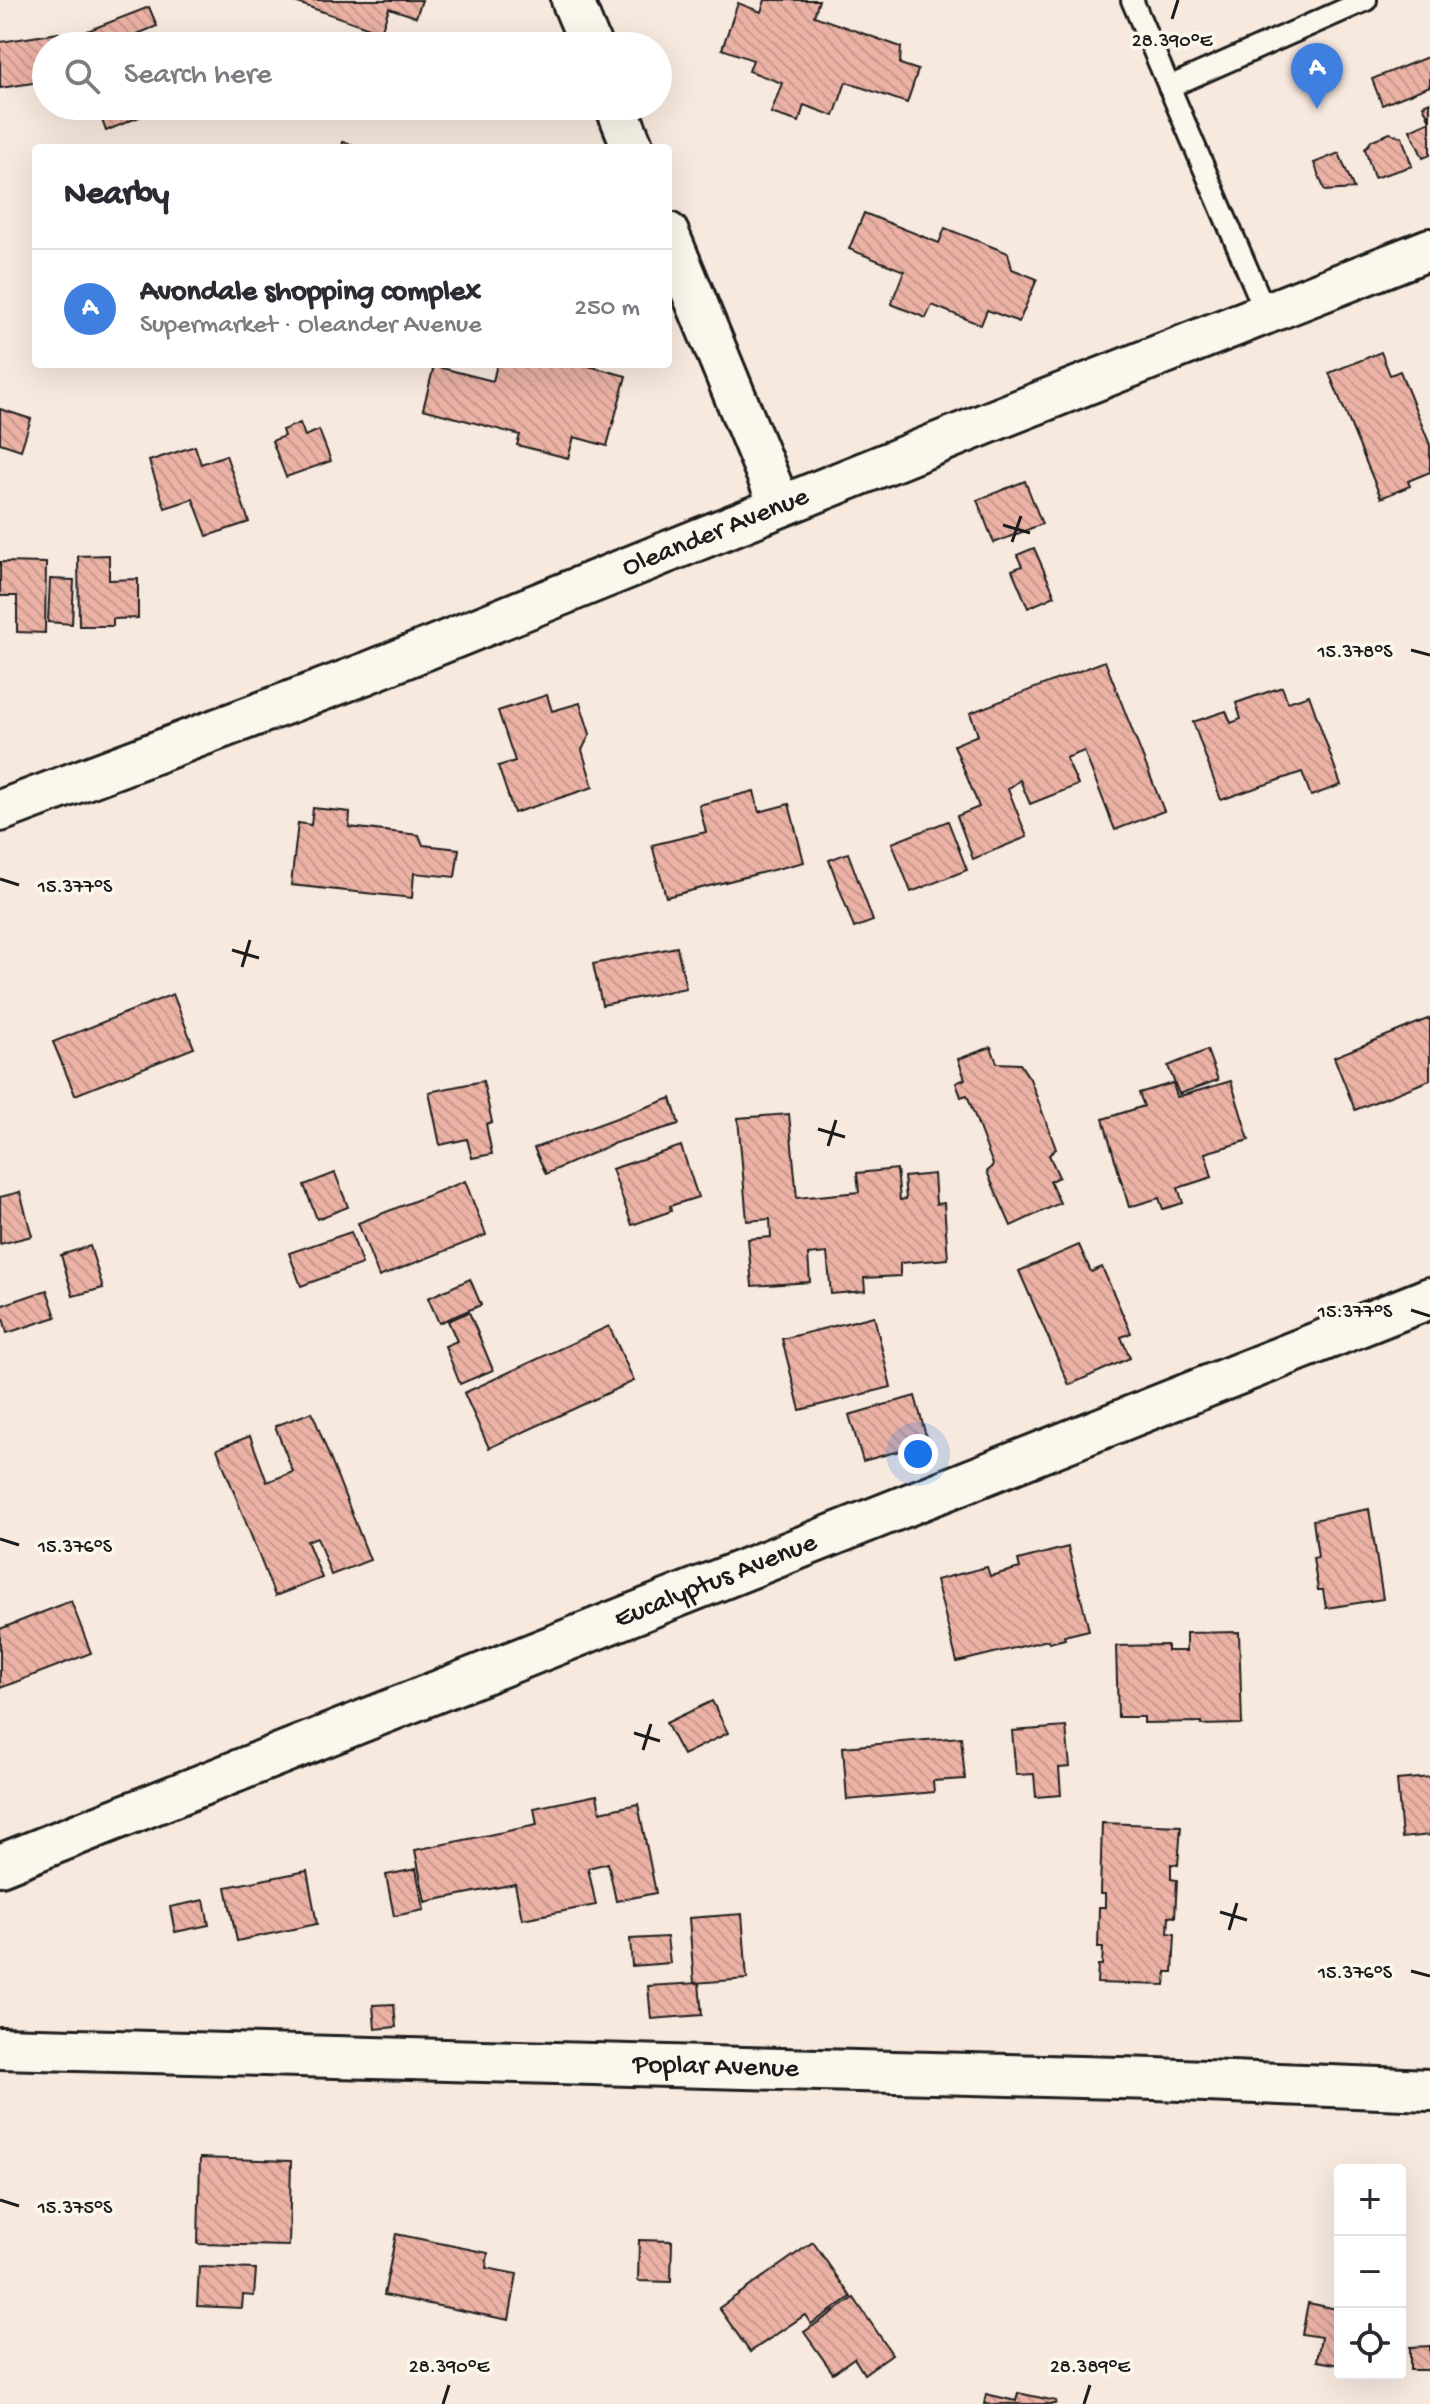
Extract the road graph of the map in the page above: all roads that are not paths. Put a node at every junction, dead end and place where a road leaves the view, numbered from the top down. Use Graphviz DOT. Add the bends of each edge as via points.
graph roads {
  1 [pos="572,0"];
  2 [pos="1132,0"];
  3 [pos="1366,0"];
  4 [pos="585,32"];
  5 [pos="1169,87"];
  6 [pos="622,120"];
  7 [pos="631,144"];
  8 [pos="672,243"];
  9 [pos="1430,249"];
  10 [pos="1266,313"];
  11 [pos="780,506"];
  12 [pos="0,811"];
  13 [pos="1430,1298"];
  14 [pos="0,1865"];
  15 [pos="0,2048"];
  16 [pos="1430,2090"];
  1 -- 4 [label="street"];
  2 -- 5 [label="lane"];
  3 -- 5 [label="lane"];
  5 -- 10 [label="lane"];
  6 -- 7 [label="street"];
  8 -- 11 [label="street"];
  9 -- 10 [label="street, Oleander Avenue"];
  10 -- 11 [label="street, Oleander Avenue"];
  11 -- 12 [label="street, Oleander Avenue" via="367,673"];
  13 -- 14 [label="street, Eucalyptus Avenue"];
  15 -- 16 [label="street, Poplar Avenue"];
}
